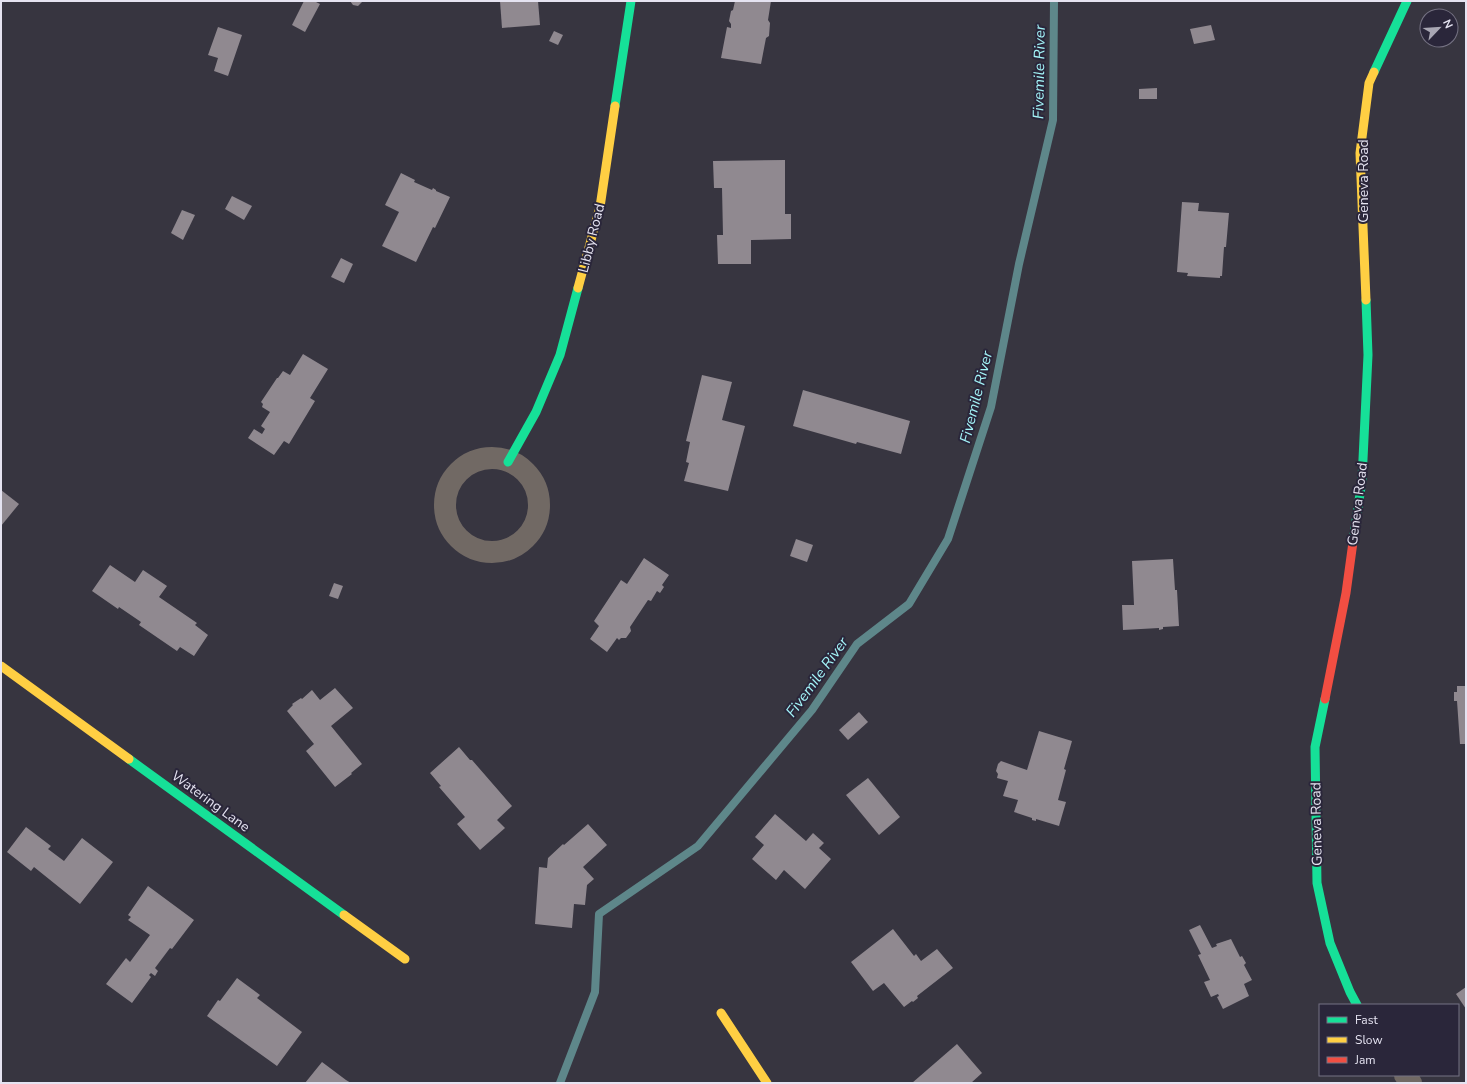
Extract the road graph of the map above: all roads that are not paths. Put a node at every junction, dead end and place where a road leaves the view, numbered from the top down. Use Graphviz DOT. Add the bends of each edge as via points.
graph roads {
  1 [pos="631,1"];
  2 [pos="1407,1"];
  3 [pos="508,462"];
  4 [pos="1,666"];
  5 [pos="405,959"];
  6 [pos="1356,1004"];
  7 [pos="721,1013"];
  8 [pos="767,1083"];
  1 -- 3 [label="street, Libby Road" via="600,207 560,355 536,412"];
  2 -- 6 [label="street, Geneva Road" via="1369,83 1360,153 1368,355 1362,480 1346,593 1315,747 1317,883 1330,943"];
  3 -- 3 [label="street" via="492,458 476,461 462,468 448,488 444,504 447,521 452,532 475,550 491,553 514,547 527,537 536,522 539,506 536,490 528,476 516,465"];
  4 -- 5 [label="street, Watering Lane"];
  7 -- 8 [label="street"];
}
